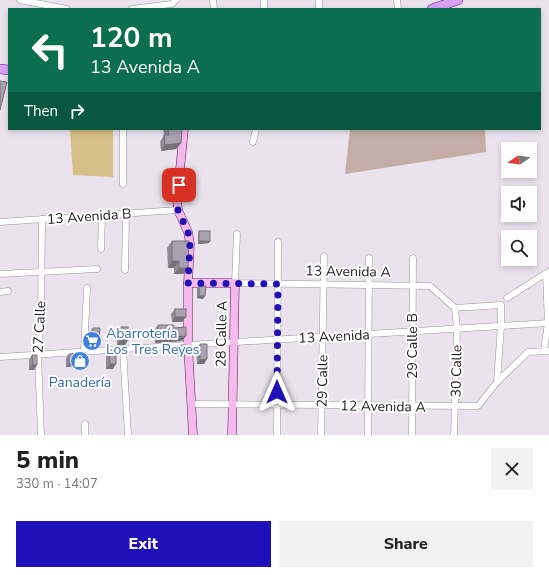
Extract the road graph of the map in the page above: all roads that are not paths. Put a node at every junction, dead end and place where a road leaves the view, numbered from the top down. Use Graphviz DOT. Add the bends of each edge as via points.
graph roads {
  1 [pos="20,0"];
  2 [pos="458,0"];
  3 [pos="174,2"];
  4 [pos="62,8"];
  5 [pos="138,8"];
  6 [pos="435,8"];
  7 [pos="123,130"];
  8 [pos="184,130"];
  9 [pos="256,130"];
  10 [pos="254,142"];
  11 [pos="123,184"];
  12 [pos="178,210"];
  13 [pos="126,214"];
  14 [pos="102,215"];
  15 [pos="42,219"];
  16 [pos="0,222"];
  17 [pos="237,234"];
  18 [pos="278,242"];
  19 [pos="101,249"];
  20 [pos="324,256"];
  21 [pos="369,258"];
  22 [pos="413,258"];
  23 [pos="97,269"];
  24 [pos="125,270"];
  25 [pos="41,272"];
  26 [pos="547,273"];
  27 [pos="0,274"];
  28 [pos="188,283"];
  29 [pos="235,283"];
  30 [pos="278,284"];
  31 [pos="324,284"];
  32 [pos="369,285"];
  33 [pos="412,285"];
  34 [pos="87,288"];
  35 [pos="8,291"];
  36 [pos="0,292"];
  37 [pos="508,298"];
  38 [pos="455,308"];
  39 [pos="548,323"];
  40 [pos="501,326"];
  41 [pos="457,329"];
  42 [pos="412,331"];
  43 [pos="368,334"];
  44 [pos="322,337"];
  45 [pos="278,339"];
  46 [pos="233,342"];
  47 [pos="188,344"];
  48 [pos="123,349"];
  49 [pos="547,350"];
  50 [pos="84,352"];
  51 [pos="38,355"];
  52 [pos="0,358"];
  53 [pos="497,382"];
  54 [pos="192,404"];
  55 [pos="232,404"];
  56 [pos="277,404"];
  57 [pos="322,405"];
  58 [pos="368,405"];
  59 [pos="412,406"];
  60 [pos="455,406"];
  61 [pos="85,424"];
  62 [pos="41,435"];
  63 [pos="85,435"];
  64 [pos="128,435"];
  65 [pos="193,435"];
  66 [pos="232,435"];
  67 [pos="277,435"];
  68 [pos="321,435"];
  69 [pos="368,435"];
  70 [pos="412,435"];
  71 [pos="454,435"];
  1 -- 4 [label="street"];
  2 -- 6 [label="main road"];
  3 -- 5 [label="street"];
  7 -- 11 [label="street"];
  8 -- 12 [label="main road"];
  9 -- 10 [label="street"];
  12 -- 13 [label="street, 13 Avenida B"];
  12 -- 28 [label="main road" via="190,237"];
  13 -- 14 [label="street, 13 Avenida B"];
  13 -- 24 [label="street"];
  14 -- 15 [label="street, 13 Avenida B"];
  14 -- 19 [label="street"];
  15 -- 16 [label="street, 13 Avenida B"];
  15 -- 25 [label="street, 27 Calle"];
  17 -- 29 [label="street, 28 Calle A"];
  18 -- 30 [label="street"];
  20 -- 31 [label="street, 29 Calle"];
  21 -- 32 [label="street"];
  22 -- 33 [label="street, 29 Calle B"];
  23 -- 25 [label="street"];
  25 -- 27 [label="street"];
  25 -- 51 [label="street, 27 Calle"];
  26 -- 37 [label="street"];
  26 -- 39 [label="street"];
  28 -- 29 [label="main road, 13 Avenida A"];
  28 -- 47 [label="main road"];
  29 -- 30 [label="street, 13 Avenida A"];
  29 -- 46 [label="main road, 28 Calle A"];
  30 -- 31 [label="street, 13 Avenida A"];
  30 -- 45 [label="street"];
  31 -- 32 [label="street, 13 Avenida A"];
  31 -- 44 [label="street, 29 Calle"];
  32 -- 33 [label="street, 13 Avenida A"];
  32 -- 43 [label="street"];
  33 -- 38 [label="street, 13 Avenida A" via="430,286"];
  33 -- 42 [label="street, 29 Calle B"];
  34 -- 50 [label="street"];
  35 -- 36 [label="street"];
  38 -- 40 [label="street" via="501,306"];
  38 -- 41 [label="street, 30 Calle"];
  39 -- 40 [label="street, 13 Avenida"];
  39 -- 49 [label="street"];
  40 -- 41 [label="street, 13 Avenida"];
  40 -- 53 [label="street"];
  41 -- 42 [label="street, 13 Avenida"];
  41 -- 60 [label="street, 30 Calle"];
  42 -- 43 [label="street, 13 Avenida"];
  42 -- 59 [label="street, 29 Calle B"];
  43 -- 44 [label="street, 13 Avenida"];
  43 -- 58 [label="street"];
  44 -- 45 [label="street, 13 Avenida"];
  44 -- 57 [label="street, 29 Calle"];
  45 -- 46 [label="street, 13 Avenida"];
  45 -- 56 [label="street"];
  46 -- 47 [label="street, 13 Avenida"];
  46 -- 55 [label="main road, 28 Calle A"];
  47 -- 48 [label="street, 13 Avenida"];
  47 -- 54 [label="main road"];
  48 -- 50 [label="street, 13 Avenida"];
  48 -- 64 [label="street"];
  49 -- 53 [label="street, 12 Avenida A" via="528,352"];
  50 -- 51 [label="street, 13 Avenida"];
  51 -- 52 [label="street, 13 Avenida"];
  51 -- 62 [label="street, 27 Calle"];
  53 -- 60 [label="street, 12 Avenida A" via="478,406"];
  54 -- 55 [label="street, 12 Avenida A"];
  54 -- 65 [label="main road"];
  55 -- 56 [label="street, 12 Avenida A"];
  55 -- 66 [label="main road, 28 Calle A"];
  56 -- 57 [label="street, 12 Avenida A"];
  56 -- 67 [label="street"];
  57 -- 58 [label="street, 12 Avenida A"];
  57 -- 68 [label="street, 29 Calle"];
  58 -- 59 [label="street, 12 Avenida A"];
  58 -- 69 [label="street"];
  59 -- 60 [label="street, 12 Avenida A"];
  59 -- 70 [label="street, 29 Calle B"];
  60 -- 71 [label="street, 30 Calle"];
  61 -- 63 [label="street"];
}
